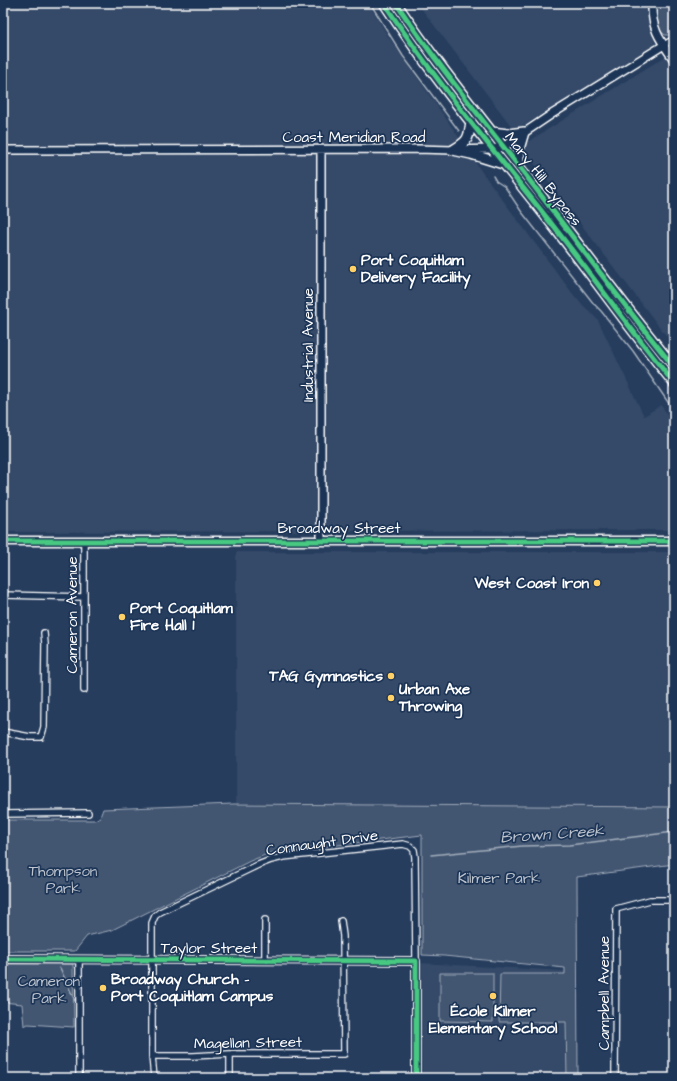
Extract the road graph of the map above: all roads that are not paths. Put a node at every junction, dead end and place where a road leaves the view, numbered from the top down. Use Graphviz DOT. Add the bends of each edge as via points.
graph roads {
  1 [pos="384,3"];
  2 [pos="396,3"];
  3 [pos="652,3"];
  4 [pos="674,39"];
  5 [pos="664,45"];
  6 [pos="674,60"];
  7 [pos="471,121"];
  8 [pos="492,132"];
  9 [pos="524,132"];
  10 [pos="503,147"];
  11 [pos="492,149"];
  12 [pos="3,150"];
  13 [pos="321,150"];
  14 [pos="453,150"];
  15 [pos="503,164"];
  16 [pos="519,167"];
  17 [pos="674,367"];
  18 [pos="674,383"];
  19 [pos="84,540"];
  20 [pos="322,540"];
  21 [pos="3,541"];
  22 [pos="674,541"];
  23 [pos="3,595"];
  24 [pos="84,596"];
  25 [pos="44,633"];
  26 [pos="84,690"];
  27 [pos="3,732"];
  28 [pos="88,813"];
  29 [pos="3,814"];
  30 [pos="674,900"];
  31 [pos="265,920"];
  32 [pos="342,920"];
  33 [pos="3,959"];
  34 [pos="79,960"];
  35 [pos="152,960"];
  36 [pos="265,961"];
  37 [pos="343,961"];
  38 [pos="416,961"];
  39 [pos="230,1054"];
  40 [pos="152,1056"];
  41 [pos="79,1078"];
  42 [pos="154,1078"];
  43 [pos="230,1078"];
  44 [pos="416,1078"];
  45 [pos="615,1078"];
  1 -- 7 [label="highway, Mary Hill Bypass" via="414,48"];
  2 -- 8 [label="highway, Mary Hill Bypass"];
  3 -- 5 [label="street" via="654,28"];
  4 -- 5 [label="street, Coast Meridian Road"];
  5 -- 6 [label="street"];
  5 -- 9 [label="street, Coast Meridian Road"];
  7 -- 11 [label="highway, Mary Hill Bypass"];
  7 -- 14 [label="highway" via="469,137 465,143"];
  8 -- 9 [label="highway"];
  8 -- 10 [label="highway, Mary Hill Bypass"];
  9 -- 10 [label="street, Coast Meridian Road"];
  9 -- 16 [label="highway" via="519,150"];
  10 -- 11 [label="street, Coast Meridian Road"];
  10 -- 16 [label="highway, Mary Hill Bypass"];
  11 -- 14 [label="street, Coast Meridian Road"];
  11 -- 15 [label="highway, Mary Hill Bypass"];
  12 -- 13 [label="street, Coast Meridian Road"];
  13 -- 14 [label="street, Coast Meridian Road"];
  13 -- 20 [label="street, Industrial Avenue"];
  14 -- 15 [label="highway"];
  15 -- 18 [label="highway, Mary Hill Bypass"];
  16 -- 17 [label="highway, Mary Hill Bypass"];
  19 -- 20 [label="main road, Broadway Street"];
  19 -- 21 [label="main road, Broadway Street"];
  19 -- 24 [label="street, Cameron Avenue"];
  20 -- 22 [label="main road, Broadway Street"];
  23 -- 24 [label="street"];
  24 -- 26 [label="street, Cameron Avenue"];
  25 -- 27 [label="street" via="44,727 41,737"];
  28 -- 29 [label="street"];
  30 -- 45 [label="street, Campbell Avenue" via="650,900 616,909"];
  31 -- 36 [label="street"];
  32 -- 37 [label="street"];
  33 -- 34 [label="street, Taylor Street"];
  34 -- 35 [label="street, Taylor Street"];
  34 -- 41 [label="street"];
  35 -- 36 [label="street, Taylor Street"];
  35 -- 38 [label="street, Connaught Drive" via="152,923 160,912 258,865 284,858 403,844 412,846 415,857"];
  35 -- 40 [label="street"];
  36 -- 37 [label="street, Taylor Street"];
  37 -- 38 [label="street, Taylor Street"];
  37 -- 39 [label="street, Magellan Street" via="344,1054"];
  38 -- 44 [label="street"];
  39 -- 40 [label="street, Magellan Street"];
  39 -- 43 [label="street"];
  40 -- 42 [label="street"];
}
